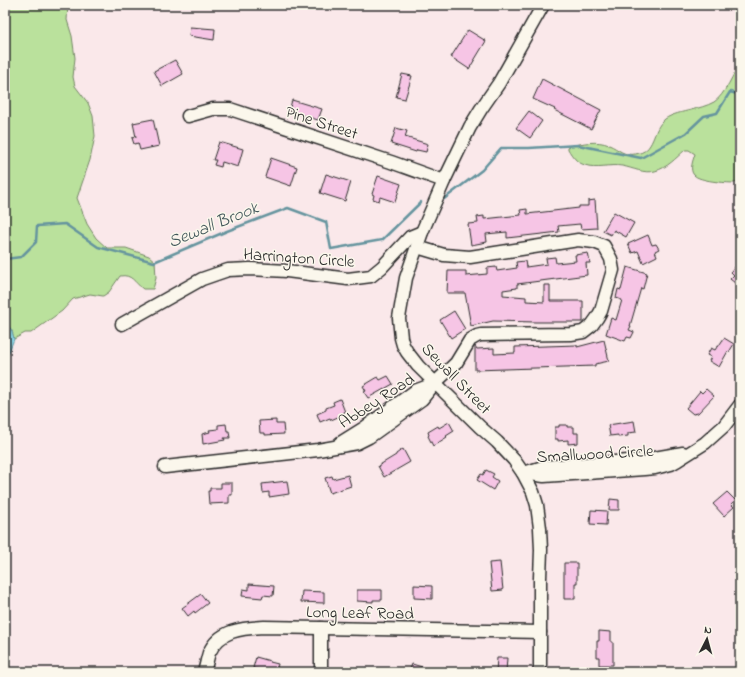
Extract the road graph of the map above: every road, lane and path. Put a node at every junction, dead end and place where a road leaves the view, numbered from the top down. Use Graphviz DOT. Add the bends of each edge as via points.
graph roads {
  1 [pos="543,5"];
  2 [pos="188,116"];
  3 [pos="444,181"];
  4 [pos="422,232"];
  5 [pos="417,247"];
  6 [pos="122,324"];
  7 [pos="435,384"];
  8 [pos="740,405"];
  9 [pos="165,467"];
  10 [pos="523,473"];
  11 [pos="320,628"];
  12 [pos="540,632"];
  13 [pos="204,672"];
  14 [pos="321,672"];
  15 [pos="540,672"];
  1 -- 3 [label="street, Sewall Street" via="480,109"];
  2 -- 3 [label="street, Pine Street" via="213,109 230,109"];
  3 -- 4 [label="street, Sewall Street"];
  4 -- 5 [label="street, Sewall Street"];
  4 -- 6 [label="street, Harrington Circle" via="410,237 371,276 348,279 287,271 228,270 202,279"];
  5 -- 7 [label="street, Sewall Street" via="406,279 399,318 400,332 407,352"];
  5 -- 7 [label="street" via="444,255 470,257 578,240 604,246 613,270 601,311 592,325 583,332 477,336 470,340 456,363"];
  7 -- 9 [label="street, Abbey Road" via="415,391 400,409 367,432 331,447"];
  7 -- 10 [label="street, Sewall Street" via="497,442"];
  8 -- 10 [label="street, Smallwood Circle" via="715,434 688,453 644,464 543,467"];
  10 -- 12 [label="street, Sewall Street" via="533,492 540,528"];
  11 -- 12 [label="street, Long Leaf Road"];
  11 -- 13 [label="street, Long Leaf Road" via="264,627 236,630 216,643"];
  11 -- 14 [label="street"];
  12 -- 15 [label="street, Sewall Street"];
}
